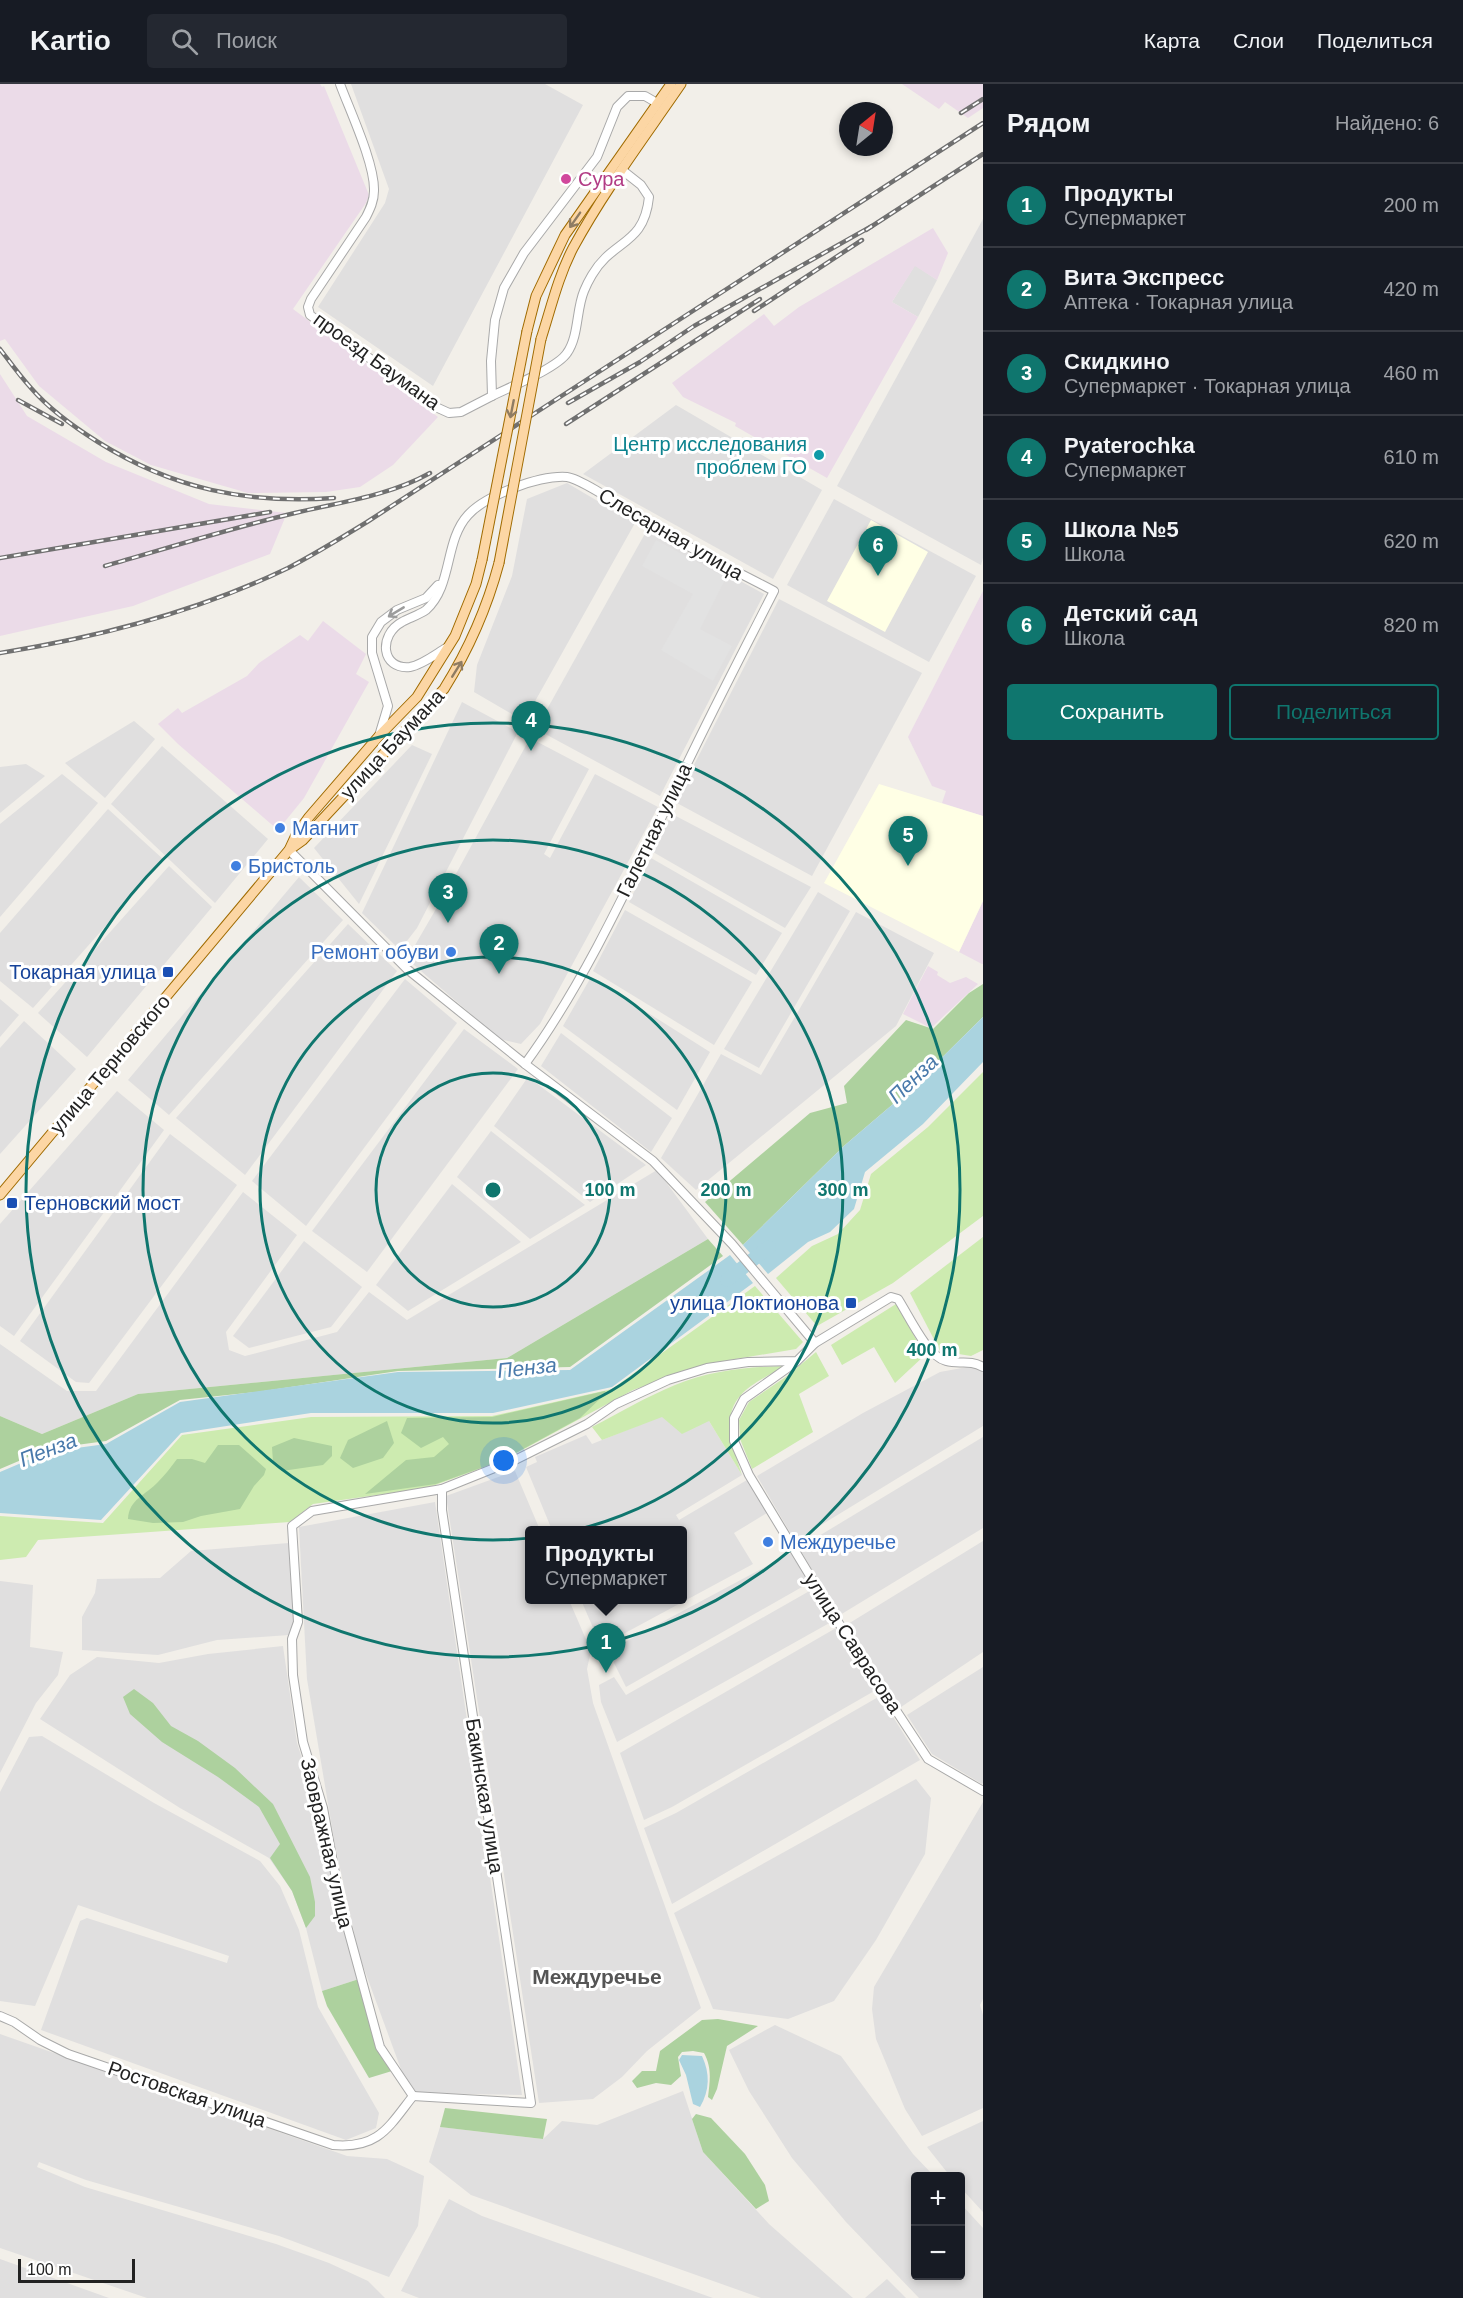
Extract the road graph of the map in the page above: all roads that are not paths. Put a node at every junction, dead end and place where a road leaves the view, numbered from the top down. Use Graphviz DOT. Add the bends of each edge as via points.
graph roads {
  1 [pos="340,84"];
  2 [pos="671,84"];
  3 [pos="681,84"];
  4 [pos="657,103"];
  5 [pos="622,170"];
  6 [pos="492,396"];
  7 [pos="444,579"];
  8 [pos="774,591"];
  9 [pos="450,646"];
  10 [pos="379,736"];
  11 [pos="290,850"];
  12 [pos="525,1064"];
  13 [pos="0,1195"];
  14 [pos="815,1344"];
  15 [pos="797,1361"];
  16 [pos="983,1367"];
  17 [pos="442,1489"];
  18 [pos="983,1791"];
  19 [pos="0,2016"];
  20 [pos="413,2096"];
  1 -- 6 [label="street, проезд Баумана" via="374,189 366,218 311,299 310,315 423,399 449,413 461,412"];
  2 -- 4 [label="main road, улица Баумана"];
  3 -- 5 [label="main road, улица Баумана"];
  4 -- 6 [label="street" via="645,96 622,100 597,158 513,270 495,320"];
  4 -- 9 [label="main road, улица Баумана, one-way, bridge" via="565,235 536,296 482,560"];
  5 -- 6 [label="street" via="649,197 639,231 603,260 593,274 583,292 568,353 558,363"];
  11 -- 5 [label="main road, улица Баумана, one-way, bridge" via="444,688 462,661 499,563 541,339 556,286 573,249"];
  7 -- 8 [label="street, Слесарная улица" via="456,535 467,516 484,501 508,489 568,477"];
  7 -- 9 [label="street" via="425,610 391,630 385,652 396,666 414,666"];
  7 -- 10 [label="street, one-way" via="426,598 397,610 381,622 372,638 372,653 388,706"];
  8 -- 12 [label="street, Галетная улица" via="572,994"];
  9 -- 10 [label="main road, улица Баумана" via="417,697"];
  10 -- 11 [label="main road, улица Баумана" via="309,817"];
  11 -- 12 [label="street" via="407,969"];
  11 -- 13 [label="main road, улица Терновского"];
  12 -- 14 [label="street" via="653,1161 732,1244"];
  14 -- 15 [label="street, улица Саврасова"];
  14 -- 16 [label="street, улица Саврасова" via="891,1297 898,1299 932,1353 946,1361 975,1362"];
  15 -- 17 [label="street" via="707,1368 668,1380 517,1459"];
  15 -- 18 [label="street, улица Саврасова" via="744,1399 734,1418 734,1441 749,1475 832,1612 928,1759"];
  17 -- 20 [label="street, Бакинская улица" via="443,1521 531,2103"];
  17 -- 20 [label="street, Заовражная улица" via="312,1511 292,1526 298,1622 292,1639 293,1675 303,1742 323,1808 340,1900 380,2047"];
  19 -- 20 [label="street, Ростовская улица" via="68,2054 333,2145 350,2146 380,2136"];
}
